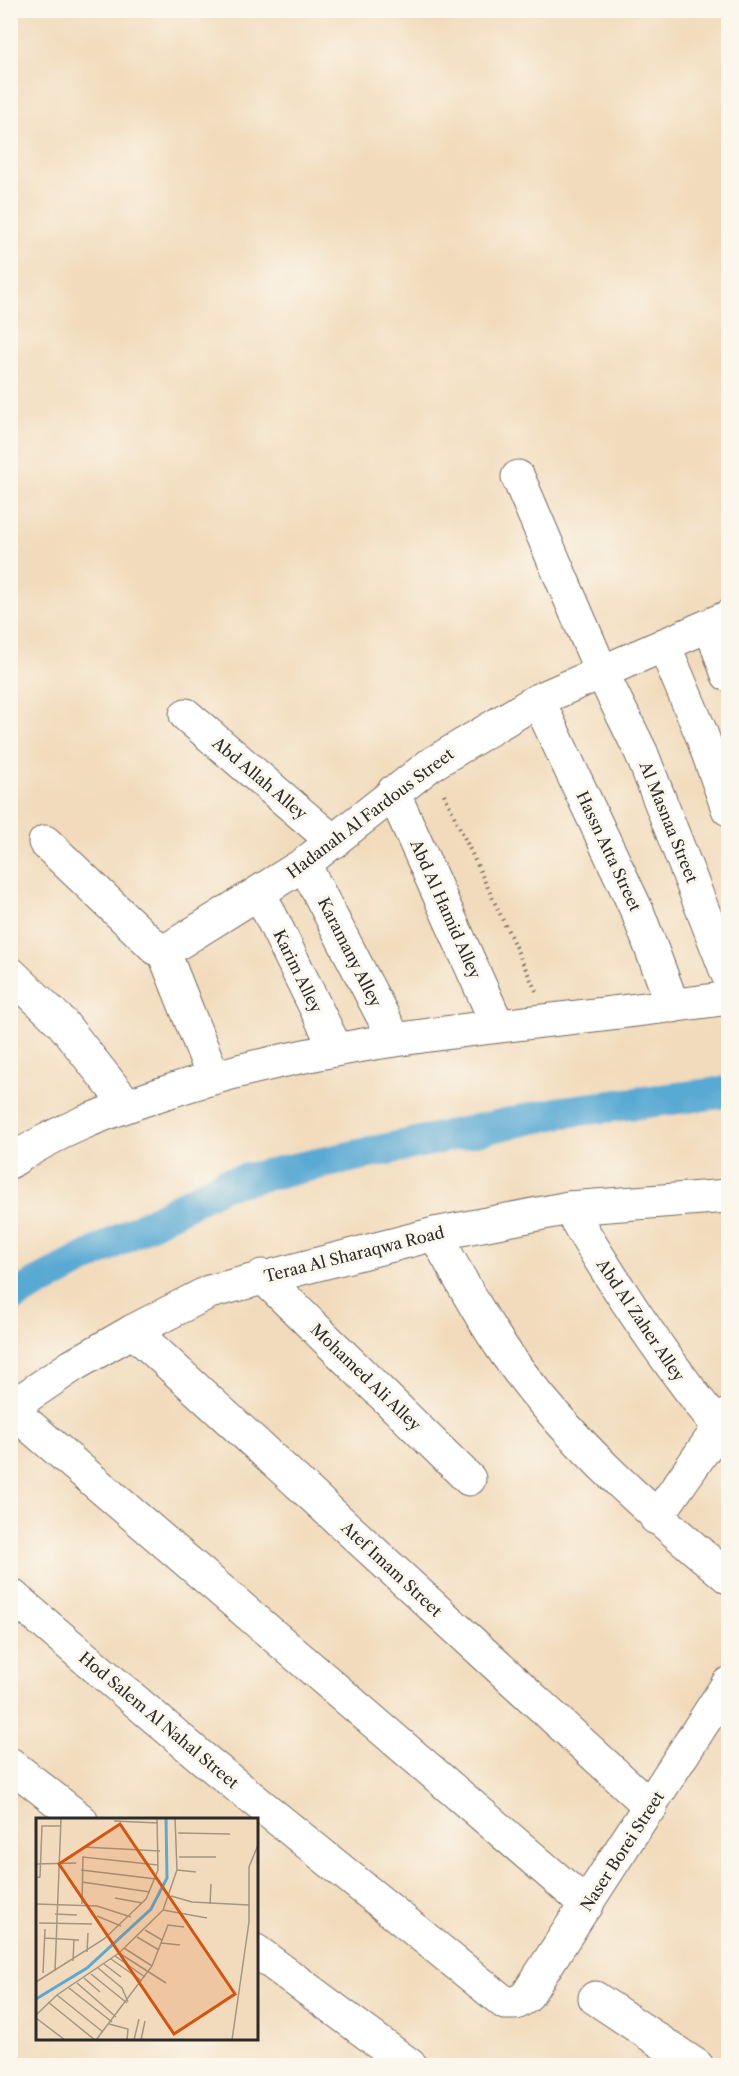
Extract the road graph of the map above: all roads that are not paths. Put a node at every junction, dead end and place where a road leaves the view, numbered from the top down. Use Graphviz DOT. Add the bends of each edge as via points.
graph roads {
  1 [pos="518,477"];
  2 [pos="720,621"];
  3 [pos="664,645"];
  4 [pos="602,673"];
  5 [pos="729,675"];
  6 [pos="538,700"];
  7 [pos="186,715"];
  8 [pos="393,792"];
  9 [pos="729,809"];
  10 [pos="334,842"];
  11 [pos="45,843"];
  12 [pos="304,864"];
  13 [pos="260,894"];
  14 [pos="163,950"];
  15 [pos="10,973"];
  16 [pos="729,975"];
  17 [pos="729,998"];
  18 [pos="673,1006"];
  19 [pos="498,1026"];
  20 [pos="395,1040"];
  21 [pos="336,1049"];
  22 [pos="213,1076"];
  23 [pos="127,1105"];
  24 [pos="10,1162"];
  25 [pos="729,1196"];
  26 [pos="569,1208"];
  27 [pos="435,1234"];
  28 [pos="262,1276"];
  29 [pos="133,1330"];
  30 [pos="10,1408"];
  31 [pos="724,1421"];
  32 [pos="469,1479"];
  33 [pos="656,1518"];
  34 [pos="729,1577"];
  35 [pos="10,1593"];
  36 [pos="729,1684"];
  37 [pos="10,1764"];
  38 [pos="651,1807"];
  39 [pos="78,1818"];
  40 [pos="587,1905"];
  41 [pos="258,1952"];
  42 [pos="595,1998"];
  43 [pos="505,2003"];
  44 [pos="411,2066"];
  45 [pos="697,2066"];
  1 -- 4 [label="street, Al Masnaa Street"];
  2 -- 3 [label="street, Hadanah Al Fardous Street"];
  2 -- 5 [label="street"];
  3 -- 4 [label="street, Hadanah Al Fardous Street"];
  3 -- 9 [label="street"];
  4 -- 6 [label="street, Hadanah Al Fardous Street"];
  4 -- 16 [label="street, Al Masnaa Street" via="641,752"];
  6 -- 8 [label="street, Hadanah Al Fardous Street"];
  6 -- 18 [label="street, Hassn Atta Street" via="638,913"];
  7 -- 10 [label="street, Abd Allah Alley"];
  8 -- 10 [label="street, Hadanah Al Fardous Street"];
  8 -- 19 [label="street, Abd Al Hamid Alley"];
  10 -- 12 [label="street, Hadanah Al Fardous Street"];
  11 -- 14 [label="street" via="157,949"];
  12 -- 13 [label="street, Hadanah Al Fardous Street"];
  12 -- 20 [label="street, Karamany Alley"];
  13 -- 14 [label="street, Hadanah Al Fardous Street" via="172,949"];
  13 -- 21 [label="street, Karim Alley"];
  14 -- 22 [label="street"];
  15 -- 23 [label="street" via="62,1023"];
  17 -- 18 [label="street"];
  18 -- 19 [label="street"];
  19 -- 20 [label="street"];
  20 -- 21 [label="street"];
  21 -- 22 [label="street"];
  22 -- 23 [label="street"];
  23 -- 24 [label="street" via="70,1129"];
  25 -- 26 [label="street, Teraa Al Sharaqwa Road"];
  26 -- 27 [label="street, Teraa Al Sharaqwa Road"];
  26 -- 31 [label="street, Abd Al Zaher Alley" via="638,1320"];
  27 -- 28 [label="street, Teraa Al Sharaqwa Road"];
  27 -- 33 [label="street" via="508,1356 552,1411"];
  28 -- 29 [label="street, Teraa Al Sharaqwa Road" via="209,1292"];
  28 -- 32 [label="street, Mohamed Ali Alley"];
  29 -- 30 [label="street, Teraa Al Sharaqwa Road"];
  29 -- 38 [label="street, Atef Imam Street"];
  30 -- 40 [label="street"];
  31 -- 33 [label="street, Abd Al Zaher Alley"];
  33 -- 34 [label="street"];
  35 -- 43 [label="street, Hod Salem Al Nahal Street" via="200,1756"];
  36 -- 38 [label="street, Naser Borei Street"];
  37 -- 39 [label="street"];
  38 -- 40 [label="street, Naser Borei Street"];
  40 -- 43 [label="street, Naser Borei Street" via="526,1997 516,2003"];
  41 -- 44 [label="street"];
  42 -- 45 [label="street"];
}
